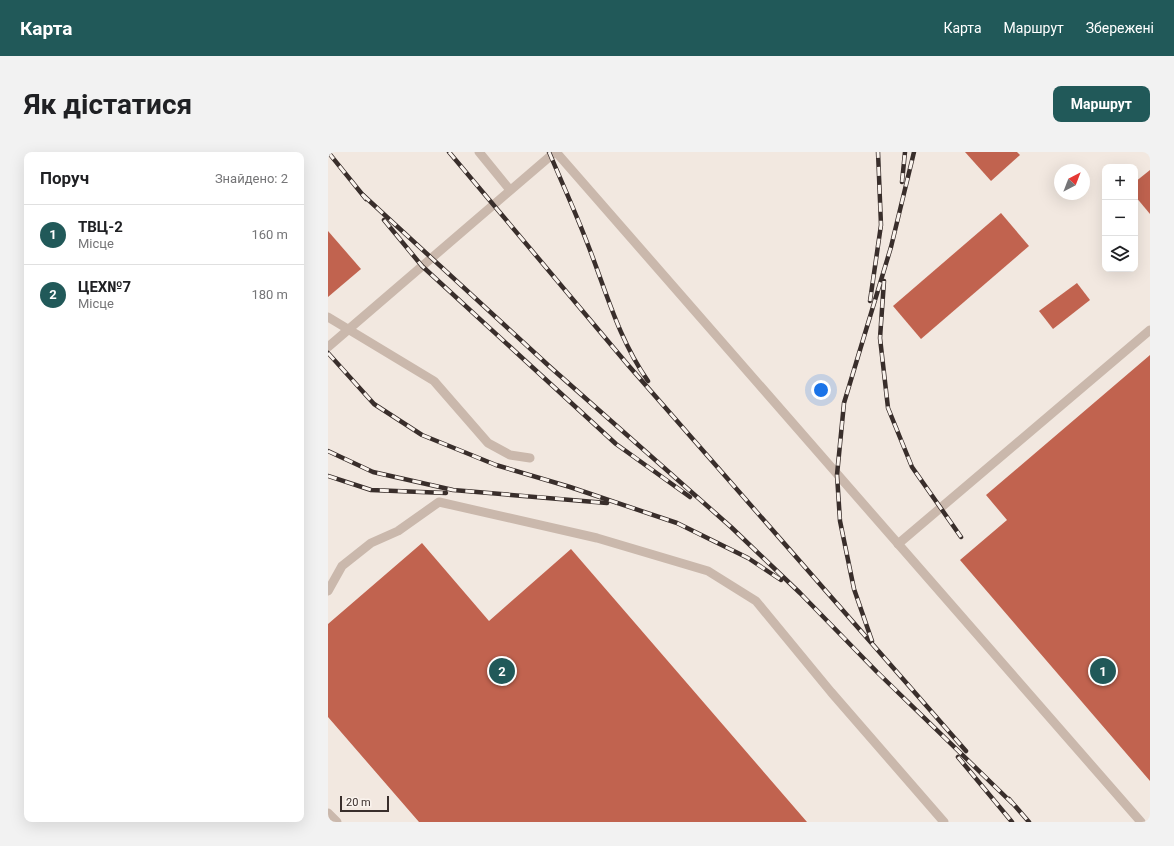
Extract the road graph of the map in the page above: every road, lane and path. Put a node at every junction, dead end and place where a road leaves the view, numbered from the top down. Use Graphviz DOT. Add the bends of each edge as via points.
graph roads {
  1 [pos="479,152"];
  2 [pos="555,152"];
  3 [pos="510,190"];
  4 [pos="328,317"];
  5 [pos="348,330"];
  6 [pos="1150,330"];
  7 [pos="328,347"];
  8 [pos="530,458"];
  9 [pos="898,544"];
  10 [pos="328,591"];
  11 [pos="328,813"];
  12 [pos="336,822"];
  13 [pos="944,822"];
  14 [pos="1141,822"];
  1 -- 3 [label="lane"];
  2 -- 3 [label="lane"];
  2 -- 9 [label="lane"];
  3 -- 5 [label="lane"];
  4 -- 5 [label="lane"];
  5 -- 7 [label="lane"];
  5 -- 8 [label="lane" via="434,381 488,443 510,454"];
  6 -- 9 [label="lane"];
  9 -- 14 [label="lane"];
  10 -- 13 [label="lane" via="342,566 371,543 398,531 439,502 598,538 708,571 756,601"];
  11 -- 12 [label="lane"];
}
